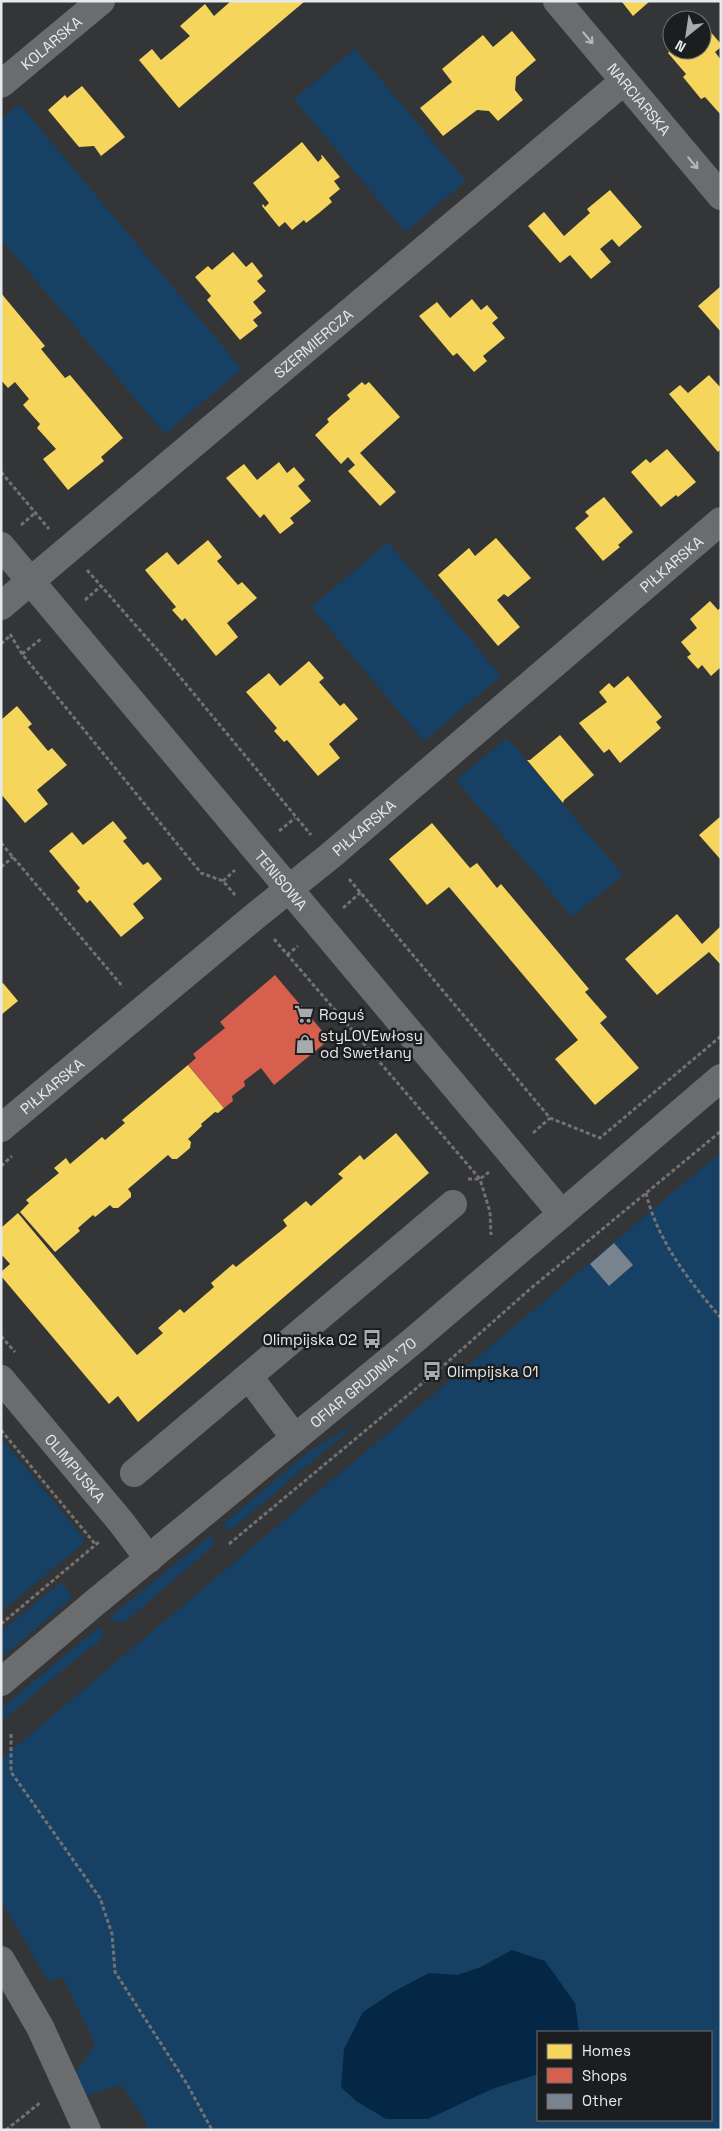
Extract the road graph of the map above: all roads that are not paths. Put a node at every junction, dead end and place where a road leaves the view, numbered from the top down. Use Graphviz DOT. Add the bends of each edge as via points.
graph roads {
  1 [pos="101,1"];
  2 [pos="557,1"];
  3 [pos="624,80"];
  4 [pos="1,84"];
  5 [pos="721,196"];
  6 [pos="721,520"];
  7 [pos="1,546"];
  8 [pos="31,580"];
  9 [pos="1,606"];
  10 [pos="290,888"];
  11 [pos="721,1078"];
  12 [pos="1,1128"];
  13 [pos="453,1204"];
  14 [pos="562,1214"];
  15 [pos="249,1377"];
  16 [pos="1,1379"];
  17 [pos="295,1438"];
  18 [pos="134,1473"];
  19 [pos="149,1559"];
  20 [pos="1,1682"];
  21 [pos="1,1960"];
  22 [pos="87,2130"];
  1 -- 4 [label="street, KOLARSKA"];
  2 -- 3 [label="street, NARCIARSKA, one-way"];
  3 -- 5 [label="street, NARCIARSKA, one-way"];
  3 -- 8 [label="street, SZERMIERCZA"];
  6 -- 10 [label="street, PIŁKARSKA"];
  7 -- 8 [label="street, TENISOWA"];
  8 -- 9 [label="street, SZERMIERCZA"];
  8 -- 10 [label="street, TENISOWA"];
  10 -- 12 [label="street, PIŁKARSKA"];
  10 -- 14 [label="street, TENISOWA"];
  11 -- 14 [label="street, OFIAR GRUDNIA '70"];
  13 -- 15 [label="street"];
  14 -- 17 [label="street, OFIAR GRUDNIA '70"];
  15 -- 17 [label="street"];
  15 -- 18 [label="street"];
  16 -- 19 [label="street, OLIMPIJSKA"];
  17 -- 19 [label="street, OFIAR GRUDNIA '70"];
  19 -- 20 [label="street, OFIAR GRUDNIA '70"];
  21 -- 22 [label="street" via="40,2027"];
}
